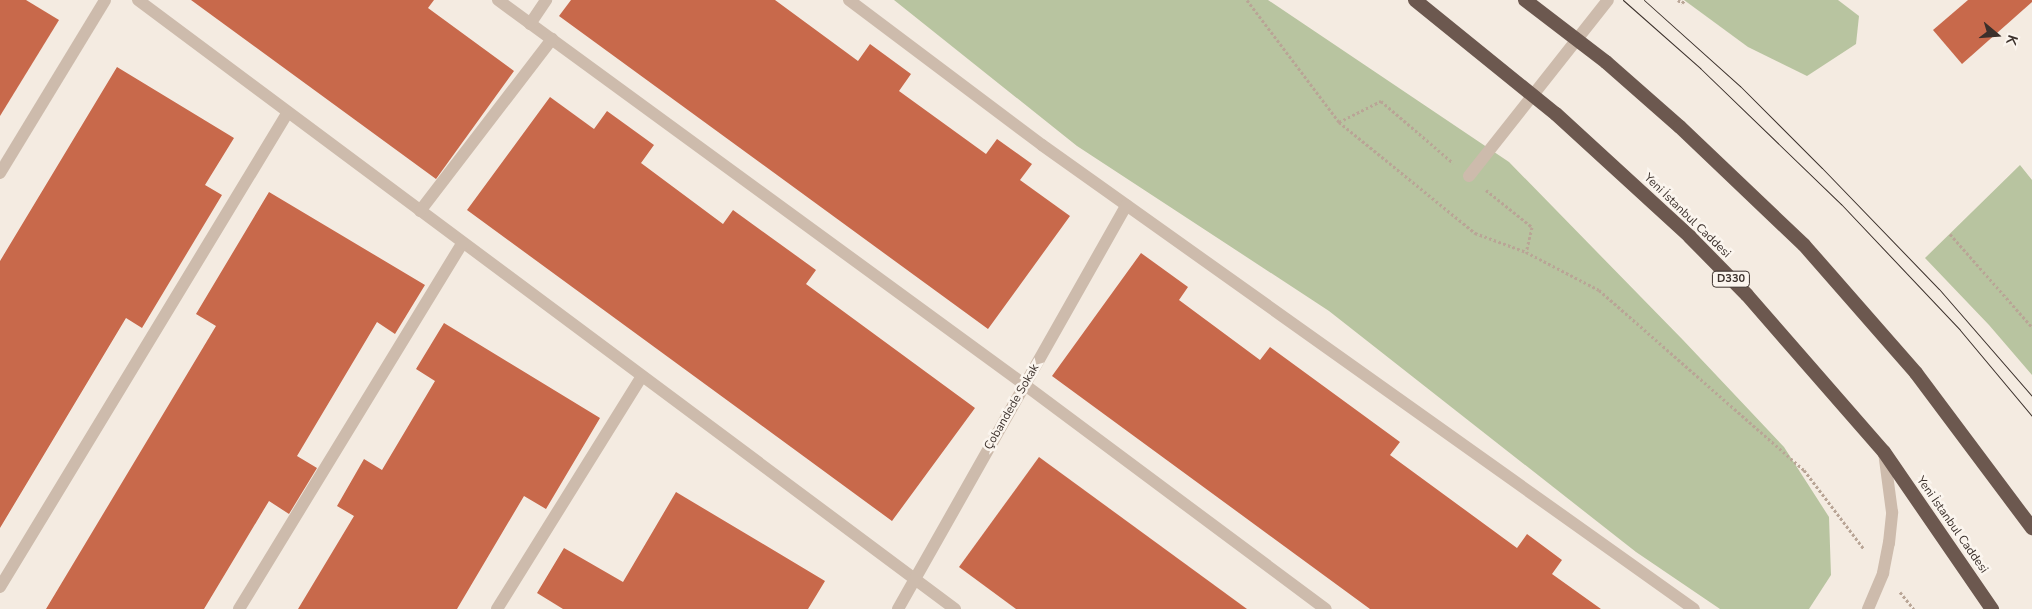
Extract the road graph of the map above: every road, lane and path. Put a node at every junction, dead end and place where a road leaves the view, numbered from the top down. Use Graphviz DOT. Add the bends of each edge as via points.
graph roads {
  1 [pos="105,0"];
  2 [pos="138,0"];
  3 [pos="498,0"];
  4 [pos="546,0"];
  5 [pos="849,0"];
  6 [pos="1247,0"];
  7 [pos="1415,0"];
  8 [pos="1525,0"];
  9 [pos="1608,0"];
  10 [pos="1678,0"];
  11 [pos="1685,0"];
  12 [pos="530,24"];
  13 [pos="552,39"];
  14 [pos="1381,101"];
  15 [pos="288,112"];
  16 [pos="1339,122"];
  17 [pos="0,173"];
  18 [pos="1469,176"];
  19 [pos="1127,205"];
  20 [pos="420,211"];
  21 [pos="1532,227"];
  22 [pos="1950,234"];
  23 [pos="462,242"];
  24 [pos="1526,252"];
  25 [pos="2032,327"];
  26 [pos="642,376"];
  27 [pos="1025,385"];
  28 [pos="1884,452"];
  29 [pos="2032,528"];
  30 [pos="1883,573"];
  31 [pos="914,580"];
  32 [pos="0,587"];
  33 [pos="239,609"];
  34 [pos="498,609"];
  35 [pos="898,609"];
  36 [pos="955,609"];
  37 [pos="1326,609"];
  38 [pos="1694,609"];
  39 [pos="1868,609"];
  40 [pos="1914,609"];
  41 [pos="1992,609"];
  1 -- 17 [label="street"];
  2 -- 15 [label="street"];
  3 -- 12 [label="street"];
  4 -- 12 [label="street"];
  5 -- 19 [label="street"];
  6 -- 16 [label="path"];
  7 -- 28 [label="highway, Yeni İstanbul Caddesi / D330" via="1556,114 1690,237 1747,295"];
  8 -- 29 [label="highway" via="1606,62 1804,245 1916,373"];
  9 -- 18 [label="street"];
  10 -- 11 [label="path" via="1682,3"];
  12 -- 13 [label="street"];
  13 -- 20 [label="street"];
  13 -- 27 [label="street"];
  14 -- 16 [label="path"];
  15 -- 20 [label="street"];
  15 -- 32 [label="street"];
  16 -- 24 [label="path" via="1476,233"];
  19 -- 27 [label="street, Çobandede Sokak"];
  19 -- 38 [label="street"];
  20 -- 23 [label="street"];
  21 -- 24 [label="path"];
  22 -- 25 [label="path"];
  23 -- 26 [label="street"];
  23 -- 33 [label="street"];
  24 -- 30 [label="path" via="1599,290 1804,470"];
  26 -- 31 [label="street"];
  26 -- 34 [label="street"];
  27 -- 31 [label="street, Çobandede Sokak"];
  27 -- 37 [label="street"];
  28 -- 30 [label="street" via="1892,512"];
  28 -- 41 [label="highway, Yeni İstanbul Caddesi / D330"];
  30 -- 39 [label="street"];
  30 -- 40 [label="path"];
  31 -- 35 [label="street, Çobandede Sokak"];
  31 -- 36 [label="street"];
}
